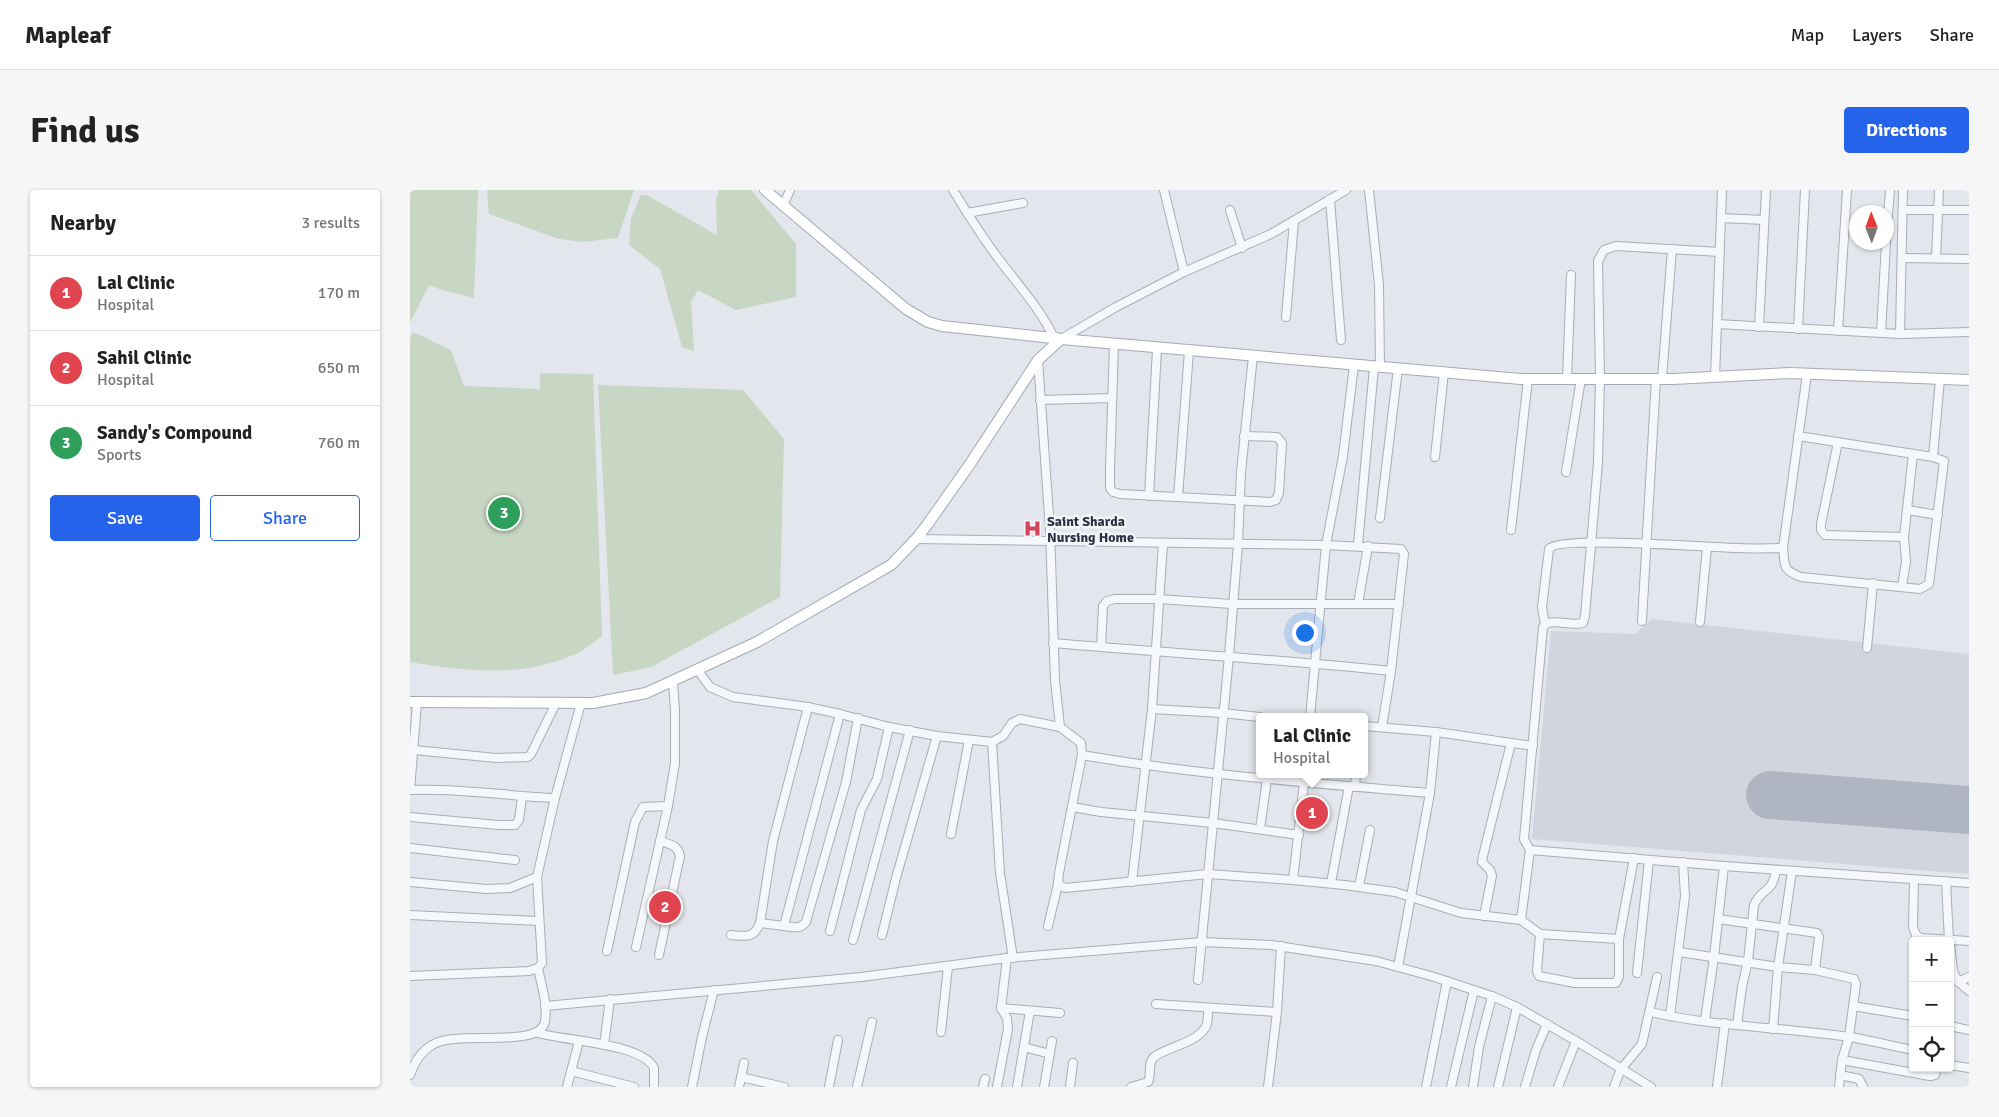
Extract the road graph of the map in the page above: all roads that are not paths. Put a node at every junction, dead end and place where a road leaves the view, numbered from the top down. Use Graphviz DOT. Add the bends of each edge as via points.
graph roads {
  1 [pos="765,190"];
  2 [pos="790,190"];
  3 [pos="953,190"];
  4 [pos="1164,190"];
  5 [pos="1346,190"];
  6 [pos="1369,190"];
  7 [pos="1722,190"];
  8 [pos="1766,190"];
  9 [pos="1805,190"];
  10 [pos="1847,190"];
  11 [pos="1890,190"];
  12 [pos="1903,190"];
  13 [pos="1938,190"];
  14 [pos="1330,200"];
  15 [pos="1023,203"];
  16 [pos="1889,205"];
  17 [pos="783,206"];
  18 [pos="1230,210"];
  19 [pos="1903,210"];
  20 [pos="1938,210"];
  21 [pos="1969,210"];
  22 [pos="967,213"];
  23 [pos="1721,218"];
  24 [pos="1764,220"];
  25 [pos="1294,221"];
  26 [pos="1242,248"];
  27 [pos="1672,249"];
  28 [pos="1886,250"];
  29 [pos="1720,252"];
  30 [pos="1902,258"];
  31 [pos="1936,258"];
  32 [pos="1969,259"];
  33 [pos="1184,272"];
  34 [pos="1571,275"];
  35 [pos="1286,317"];
  36 [pos="1717,324"];
  37 [pos="1759,326"];
  38 [pos="1798,328"];
  39 [pos="1838,330"];
  40 [pos="1969,332"];
  41 [pos="1881,333"];
  42 [pos="1900,334"];
  43 [pos="1058,339"];
  44 [pos="1341,340"];
  45 [pos="1114,344"];
  46 [pos="1157,349"];
  47 [pos="1189,351"];
  48 [pos="1253,356"];
  49 [pos="1038,360"];
  50 [pos="1354,365"];
  51 [pos="1377,367"];
  52 [pos="1398,368"];
  53 [pos="1444,372"];
  54 [pos="1807,374"];
  55 [pos="1715,378"];
  56 [pos="1528,379"];
  57 [pos="1567,379"];
  58 [pos="1581,379"];
  59 [pos="1600,379"];
  60 [pos="1659,379"];
  61 [pos="1940,379"];
  62 [pos="1969,380"];
  63 [pos="1112,398"];
  64 [pos="1040,400"];
  65 [pos="1244,436"];
  66 [pos="1798,436"];
  67 [pos="1838,442"];
  68 [pos="1913,454"];
  69 [pos="1435,457"];
  70 [pos="1933,457"];
  71 [pos="1566,472"];
  72 [pos="1148,496"];
  73 [pos="1178,497"];
  74 [pos="1238,500"];
  75 [pos="1908,510"];
  76 [pos="1938,515"];
  77 [pos="1380,518"];
  78 [pos="1511,530"];
  79 [pos="1904,537"];
  80 [pos="916,539"];
  81 [pos="1050,541"];
  82 [pos="1592,542"];
  83 [pos="1163,543"];
  84 [pos="1238,544"];
  85 [pos="1326,544"];
  86 [pos="1646,544"];
  87 [pos="1358,545"];
  88 [pos="1368,546"];
  89 [pos="1707,547"];
  90 [pos="1783,548"];
  91 [pos="1873,583"];
  92 [pos="1902,586"];
  93 [pos="1158,599"];
  94 [pos="1320,603"];
  95 [pos="1232,604"];
  96 [pos="1358,604"];
  97 [pos="1399,604"];
  98 [pos="1642,621"];
  99 [pos="1700,622"];
  100 [pos="1545,625"];
  101 [pos="1053,644"];
  102 [pos="1101,648"];
  103 [pos="1867,648"];
  104 [pos="1157,652"];
  105 [pos="1229,656"];
  106 [pos="1315,665"];
  107 [pos="697,669"];
  108 [pos="1391,671"];
  109 [pos="673,682"];
  110 [pos="414,702"];
  111 [pos="556,703"];
  112 [pos="580,704"];
  113 [pos="808,707"];
  114 [pos="1152,710"];
  115 [pos="1222,713"];
  116 [pos="1310,713"];
  117 [pos="840,714"];
  118 [pos="1256,717"];
  119 [pos="858,718"];
  120 [pos="1368,726"];
  121 [pos="889,727"];
  122 [pos="1060,727"];
  123 [pos="1382,727"];
  124 [pos="910,730"];
  125 [pos="1436,732"];
  126 [pos="937,736"];
  127 [pos="969,740"];
  128 [pos="992,742"];
  129 [pos="1511,743"];
  130 [pos="1533,746"];
  131 [pos="414,750"];
  132 [pos="1082,754"];
  133 [pos="1146,766"];
  134 [pos="1218,774"];
  135 [pos="1256,778"];
  136 [pos="1257,778"];
  137 [pos="1305,778"];
  138 [pos="1355,778"];
  139 [pos="1267,779"];
  140 [pos="1352,787"];
  141 [pos="410,790"];
  142 [pos="1430,793"];
  143 [pos="522,797"];
  144 [pos="555,798"];
  145 [pos="668,806"];
  146 [pos="1072,807"];
  147 [pos="1140,815"];
  148 [pos="410,817"];
  149 [pos="1213,822"];
  150 [pos="1260,829"];
  151 [pos="1370,830"];
  152 [pos="951,834"];
  153 [pos="1299,835"];
  154 [pos="660,841"];
  155 [pos="410,848"];
  156 [pos="1530,850"];
  157 [pos="1634,858"];
  158 [pos="515,860"];
  159 [pos="1649,860"];
  160 [pos="1683,862"];
  161 [pos="1724,866"];
  162 [pos="1776,870"];
  163 [pos="1792,871"];
  164 [pos="1208,874"];
  165 [pos="537,877"];
  166 [pos="1293,880"];
  167 [pos="1914,880"];
  168 [pos="1946,881"];
  169 [pos="410,882"];
  170 [pos="1132,882"];
  171 [pos="1331,883"];
  172 [pos="1969,883"];
  173 [pos="1058,884"];
  174 [pos="1359,886"];
  175 [pos="1412,896"];
  176 [pos="410,915"];
  177 [pos="1484,916"];
  178 [pos="1521,920"];
  179 [pos="1718,920"];
  180 [pos="538,921"];
  181 [pos="760,923"];
  182 [pos="1751,924"];
  183 [pos="784,926"];
  184 [pos="1048,926"];
  185 [pos="1785,929"];
  186 [pos="830,931"];
  187 [pos="882,934"];
  188 [pos="1540,934"];
  189 [pos="730,935"];
  190 [pos="1917,937"];
  191 [pos="1949,937"];
  192 [pos="1619,939"];
  193 [pos="853,940"];
  194 [pos="1969,941"];
  195 [pos="1202,942"];
  196 [pos="1954,942"];
  197 [pos="1281,946"];
  198 [pos="636,947"];
  199 [pos="607,951"];
  200 [pos="1679,952"];
  201 [pos="660,954"];
  202 [pos="1714,957"];
  203 [pos="1010,958"];
  204 [pos="1748,961"];
  205 [pos="948,966"];
  206 [pos="1398,967"];
  207 [pos="1778,967"];
  208 [pos="538,968"];
  209 [pos="1815,970"];
  210 [pos="1637,973"];
  211 [pos="410,976"];
  212 [pos="1954,976"];
  213 [pos="1657,977"];
  214 [pos="1969,977"];
  215 [pos="1198,980"];
  216 [pos="1447,981"];
  217 [pos="1958,982"];
  218 [pos="714,990"];
  219 [pos="1474,990"];
  220 [pos="1969,991"];
  221 [pos="1492,996"];
  222 [pos="610,999"];
  223 [pos="1156,1004"];
  224 [pos="545,1006"];
  225 [pos="1853,1006"];
  226 [pos="1517,1007"];
  227 [pos="1001,1008"];
  228 [pos="1208,1008"];
  229 [pos="1030,1010"];
  230 [pos="1278,1012"];
  231 [pos="1650,1012"];
  232 [pos="1060,1013"];
  233 [pos="1909,1015"];
  234 [pos="1670,1016"];
  235 [pos="1705,1020"];
  236 [pos="872,1022"];
  237 [pos="1725,1023"];
  238 [pos="1547,1024"];
  239 [pos="1737,1025"];
  240 [pos="1954,1027"];
  241 [pos="1772,1029"];
  242 [pos="1969,1030"];
  243 [pos="941,1032"];
  244 [pos="538,1033"];
  245 [pos="1849,1037"];
  246 [pos="838,1040"];
  247 [pos="579,1041"];
  248 [pos="1052,1041"];
  249 [pos="1576,1041"];
  250 [pos="604,1045"];
  251 [pos="1024,1047"];
  252 [pos="1909,1049"];
  253 [pos="1050,1054"];
  254 [pos="1842,1060"];
  255 [pos="744,1063"];
  256 [pos="1073,1063"];
  257 [pos="1954,1066"];
  258 [pos="1621,1068"];
  259 [pos="1969,1068"];
  260 [pos="571,1071"];
  261 [pos="1936,1072"];
  262 [pos="1840,1074"];
  263 [pos="410,1075"];
  264 [pos="741,1077"];
  265 [pos="609,1084"];
  266 [pos="567,1087"];
  267 [pos="634,1087"];
  268 [pos="654,1087"];
  269 [pos="692,1087"];
  270 [pos="739,1087"];
  271 [pos="784,1087"];
  272 [pos="829,1087"];
  273 [pos="857,1087"];
  274 [pos="997,1087"];
  275 [pos="1017,1087"];
  276 [pos="1044,1087"];
  277 [pos="1070,1087"];
  278 [pos="1131,1087"];
  279 [pos="1268,1087"];
  280 [pos="1426,1087"];
  281 [pos="1451,1087"];
  282 [pos="1473,1087"];
  283 [pos="1498,1087"];
  284 [pos="1525,1087"];
  285 [pos="1558,1087"];
  286 [pos="1614,1087"];
  287 [pos="1650,1087"];
  288 [pos="1717,1087"];
  289 [pos="1839,1087"];
  290 [pos="1863,1087"];
  1 -- 17 [label="main road"];
  2 -- 17 [label="street"];
  3 -- 22 [label="street"];
  4 -- 33 [label="street"];
  5 -- 14 [label="street"];
  6 -- 51 [label="street" via="1379,284"];
  7 -- 23 [label="street"];
  8 -- 24 [label="street"];
  9 -- 38 [label="street"];
  10 -- 39 [label="street"];
  11 -- 16 [label="street"];
  12 -- 19 [label="street"];
  13 -- 20 [label="street"];
  14 -- 25 [label="street"];
  14 -- 44 [label="street"];
  15 -- 22 [label="street"];
  17 -- 43 [label="main road" via="906,309 928,322"];
  18 -- 26 [label="street"];
  19 -- 20 [label="street"];
  19 -- 30 [label="street"];
  20 -- 21 [label="street"];
  20 -- 31 [label="street"];
  22 -- 43 [label="street"];
  23 -- 24 [label="street"];
  23 -- 29 [label="street"];
  24 -- 37 [label="street"];
  25 -- 26 [label="street"];
  25 -- 35 [label="street"];
  26 -- 33 [label="street"];
  27 -- 29 [label="street"];
  27 -- 59 [label="street" via="1616,246 1604,250 1598,261"];
  27 -- 60 [label="street"];
  28 -- 41 [label="street"];
  29 -- 36 [label="street"];
  30 -- 31 [label="street"];
  30 -- 42 [label="street"];
  31 -- 32 [label="street"];
  33 -- 43 [label="street" via="1075,331 1062,333"];
  34 -- 57 [label="street"];
  36 -- 37 [label="street"];
  36 -- 55 [label="street"];
  37 -- 38 [label="street"];
  38 -- 39 [label="street"];
  39 -- 41 [label="street"];
  40 -- 42 [label="street"];
  41 -- 42 [label="street"];
  43 -- 45 [label="main road"];
  43 -- 49 [label="main road"];
  45 -- 46 [label="main road"];
  45 -- 63 [label="street"];
  46 -- 47 [label="main road"];
  46 -- 72 [label="street"];
  47 -- 48 [label="main road"];
  47 -- 73 [label="street"];
  48 -- 50 [label="main road"];
  48 -- 65 [label="street"];
  49 -- 64 [label="street"];
  49 -- 80 [label="main road"];
  50 -- 51 [label="main road"];
  50 -- 85 [label="street" via="1343,456"];
  51 -- 52 [label="main road"];
  51 -- 87 [label="street"];
  52 -- 53 [label="main road"];
  52 -- 77 [label="street"];
  53 -- 56 [label="main road"];
  53 -- 69 [label="street"];
  54 -- 55 [label="main road"];
  54 -- 61 [label="main road"];
  54 -- 66 [label="street"];
  55 -- 60 [label="main road"];
  56 -- 57 [label="main road"];
  56 -- 78 [label="street"];
  57 -- 58 [label="main road"];
  58 -- 59 [label="main road"];
  58 -- 71 [label="street"];
  59 -- 60 [label="main road"];
  59 -- 82 [label="street"];
  60 -- 86 [label="street"];
  61 -- 62 [label="main road"];
  61 -- 70 [label="street"];
  63 -- 64 [label="street"];
  63 -- 72 [label="street" via="1110,488 1120,494"];
  64 -- 81 [label="street"];
  65 -- 74 [label="street"];
  65 -- 74 [label="street" via="1280,439 1279,493 1276,500 1270,502"];
  66 -- 67 [label="street"];
  66 -- 90 [label="street"];
  67 -- 68 [label="street"];
  67 -- 79 [label="street" via="1821,530 1825,534"];
  68 -- 70 [label="street"];
  68 -- 75 [label="street"];
  70 -- 76 [label="street" via="1944,461"];
  72 -- 73 [label="street"];
  73 -- 74 [label="street"];
  74 -- 84 [label="street"];
  75 -- 76 [label="street"];
  75 -- 79 [label="street"];
  76 -- 92 [label="street" via="1929,584 1920,589"];
  79 -- 92 [label="street" via="1906,562"];
  80 -- 81 [label="street"];
  80 -- 107 [label="main road" via="891,565 757,642"];
  81 -- 83 [label="street"];
  81 -- 101 [label="street"];
  82 -- 86 [label="street"];
  82 -- 100 [label="street" via="1582,623 1553,621"];
  82 -- 100 [label="street" via="1550,547 1542,607"];
  83 -- 84 [label="street"];
  83 -- 93 [label="street"];
  84 -- 85 [label="street"];
  84 -- 95 [label="street"];
  85 -- 87 [label="street"];
  85 -- 94 [label="street"];
  86 -- 89 [label="street"];
  86 -- 98 [label="street"];
  87 -- 88 [label="street"];
  88 -- 96 [label="street"];
  88 -- 97 [label="street" via="1395,547 1404,554"];
  89 -- 90 [label="street"];
  89 -- 99 [label="street"];
  90 -- 91 [label="street" via="1785,566 1789,572 1801,577"];
  91 -- 92 [label="street"];
  91 -- 103 [label="street"];
  93 -- 95 [label="street"];
  93 -- 102 [label="street" via="1106,601"];
  93 -- 104 [label="street"];
  94 -- 95 [label="street"];
  94 -- 96 [label="street"];
  94 -- 106 [label="street"];
  95 -- 105 [label="street"];
  96 -- 97 [label="street"];
  97 -- 108 [label="street"];
  100 -- 130 [label="street"];
  101 -- 102 [label="street"];
  101 -- 122 [label="street"];
  102 -- 104 [label="street"];
  104 -- 105 [label="street"];
  104 -- 114 [label="street"];
  105 -- 106 [label="street"];
  105 -- 115 [label="street"];
  106 -- 108 [label="street"];
  106 -- 116 [label="street"];
  107 -- 109 [label="main road"];
  107 -- 113 [label="street" via="710,688 720,693"];
  108 -- 123 [label="street"];
  109 -- 112 [label="main road" via="646,693"];
  109 -- 145 [label="street" via="675,755"];
  110 -- 111 [label="main road"];
  110 -- 131 [label="street"];
  111 -- 112 [label="main road"];
  111 -- 131 [label="street" via="528,756 496,758"];
  112 -- 144 [label="street"];
  113 -- 117 [label="street"];
  113 -- 181 [label="street" via="773,842"];
  114 -- 115 [label="street"];
  114 -- 133 [label="street"];
  115 -- 118 [label="street"];
  115 -- 134 [label="street"];
  117 -- 119 [label="street"];
  117 -- 183 [label="street"];
  119 -- 121 [label="street"];
  119 -- 183 [label="street" via="846,782 806,922 798,928"];
  120 -- 123 [label="street"];
  121 -- 124 [label="street"];
  121 -- 186 [label="street" via="878,779 862,810"];
  122 -- 128 [label="street" via="1020,719"];
  122 -- 132 [label="street" via="1081,743"];
  123 -- 125 [label="street"];
  124 -- 126 [label="street"];
  124 -- 193 [label="street"];
  125 -- 129 [label="street"];
  125 -- 142 [label="street"];
  126 -- 127 [label="street"];
  126 -- 187 [label="street"];
  127 -- 128 [label="street"];
  127 -- 152 [label="street"];
  128 -- 203 [label="street" via="1000,873"];
  129 -- 130 [label="street"];
  129 -- 177 [label="street" via="1482,862 1492,876"];
  130 -- 156 [label="street" via="1524,840"];
  131 -- 141 [label="street"];
  132 -- 133 [label="street"];
  132 -- 146 [label="street"];
  133 -- 134 [label="street"];
  133 -- 147 [label="street"];
  134 -- 135 [label="street"];
  134 -- 149 [label="street"];
  136 -- 139 [label="street"];
  137 -- 139 [label="street"];
  137 -- 140 [label="street"];
  137 -- 153 [label="street"];
  138 -- 140 [label="street"];
  139 -- 150 [label="street"];
  140 -- 142 [label="street"];
  140 -- 171 [label="street"];
  141 -- 143 [label="street" via="442,789"];
  142 -- 175 [label="street"];
  143 -- 144 [label="street"];
  143 -- 148 [label="street" via="516,825"];
  144 -- 165 [label="street"];
  145 -- 154 [label="street"];
  145 -- 199 [label="street" via="643,807 635,822"];
  146 -- 147 [label="street"];
  146 -- 173 [label="street"];
  147 -- 149 [label="street"];
  147 -- 170 [label="street"];
  149 -- 150 [label="street"];
  149 -- 164 [label="street"];
  150 -- 153 [label="street"];
  151 -- 174 [label="street"];
  153 -- 166 [label="street"];
  154 -- 198 [label="street"];
  154 -- 201 [label="street" via="675,846 680,856"];
  155 -- 158 [label="street"];
  156 -- 157 [label="street"];
  156 -- 178 [label="street"];
  157 -- 159 [label="street"];
  157 -- 192 [label="street"];
  159 -- 160 [label="street"];
  159 -- 210 [label="street"];
  160 -- 161 [label="street"];
  160 -- 200 [label="street" via="1686,896"];
  161 -- 162 [label="street"];
  161 -- 179 [label="street"];
  162 -- 163 [label="street"];
  162 -- 182 [label="street" via="1773,885 1756,899"];
  163 -- 167 [label="street"];
  163 -- 185 [label="street"];
  164 -- 166 [label="street"];
  164 -- 170 [label="street"];
  164 -- 195 [label="street"];
  165 -- 169 [label="street" via="510,888 494,889"];
  165 -- 180 [label="street"];
  166 -- 171 [label="street"];
  167 -- 168 [label="street"];
  167 -- 190 [label="street" via="1913,927"];
  168 -- 172 [label="street"];
  168 -- 191 [label="street"];
  170 -- 173 [label="street" via="1073,888"];
  171 -- 174 [label="street"];
  173 -- 184 [label="street"];
  174 -- 175 [label="street"];
  175 -- 177 [label="street" via="1461,913"];
  175 -- 206 [label="street"];
  176 -- 180 [label="street"];
  177 -- 178 [label="street"];
  178 -- 188 [label="street"];
  179 -- 182 [label="street"];
  179 -- 202 [label="street"];
  180 -- 208 [label="street" via="542,960"];
  181 -- 183 [label="street"];
  181 -- 189 [label="street" via="752,934"];
  182 -- 185 [label="street"];
  182 -- 204 [label="street"];
  185 -- 207 [label="street"];
  185 -- 209 [label="street" via="1818,934"];
  188 -- 192 [label="street"];
  188 -- 192 [label="street" via="1538,975 1575,983 1616,983 1619,976"];
  194 -- 196 [label="street"];
  195 -- 197 [label="street"];
  195 -- 203 [label="street"];
  195 -- 215 [label="street"];
  197 -- 206 [label="street"];
  197 -- 230 [label="street"];
  200 -- 202 [label="street"];
  200 -- 234 [label="street"];
  202 -- 204 [label="street"];
  202 -- 235 [label="street"];
  203 -- 205 [label="street"];
  203 -- 227 [label="street"];
  204 -- 207 [label="street"];
  204 -- 239 [label="street"];
  205 -- 218 [label="street"];
  205 -- 243 [label="street"];
  206 -- 216 [label="street"];
  207 -- 209 [label="street"];
  207 -- 241 [label="street"];
  208 -- 211 [label="street"];
  208 -- 224 [label="street"];
  209 -- 225 [label="street" via="1854,979"];
  212 -- 217 [label="street"];
  213 -- 231 [label="street"];
  214 -- 217 [label="street"];
  216 -- 219 [label="street"];
  216 -- 280 [label="street"];
  217 -- 220 [label="street"];
  218 -- 222 [label="street"];
  218 -- 269 [label="street"];
  219 -- 221 [label="street"];
  219 -- 281 [label="street"];
  221 -- 226 [label="street"];
  221 -- 282 [label="street"];
  222 -- 224 [label="street"];
  222 -- 250 [label="street"];
  223 -- 228 [label="street"];
  224 -- 244 [label="street" via="543,1028"];
  225 -- 233 [label="street"];
  225 -- 245 [label="street"];
  226 -- 238 [label="street"];
  226 -- 283 [label="street"];
  227 -- 229 [label="street"];
  227 -- 274 [label="street" via="1007,1018 1008,1029"];
  228 -- 230 [label="street"];
  228 -- 278 [label="street" via="1204,1029 1184,1043 1154,1056 1150,1062 1150,1080"];
  229 -- 232 [label="street"];
  229 -- 251 [label="street"];
  230 -- 279 [label="street"];
  231 -- 234 [label="street"];
  231 -- 258 [label="street" via="1642,1044"];
  234 -- 235 [label="street"];
  235 -- 237 [label="street"];
  236 -- 273 [label="street"];
  237 -- 239 [label="street"];
  237 -- 288 [label="street"];
  238 -- 249 [label="street"];
  238 -- 284 [label="street"];
  239 -- 241 [label="street"];
  240 -- 242 [label="street"];
  241 -- 245 [label="street"];
  244 -- 247 [label="street"];
  244 -- 263 [label="street" via="524,1037 441,1040 423,1052"];
  245 -- 252 [label="street"];
  245 -- 254 [label="street"];
  246 -- 272 [label="street"];
  247 -- 250 [label="street"];
  247 -- 260 [label="street"];
  248 -- 253 [label="street"];
  249 -- 258 [label="street"];
  249 -- 285 [label="street"];
  250 -- 268 [label="street" via="646,1057 654,1068"];
  251 -- 253 [label="street"];
  251 -- 275 [label="street"];
  253 -- 276 [label="street"];
  254 -- 261 [label="street" via="1930,1076"];
  254 -- 262 [label="street"];
  255 -- 264 [label="street"];
  256 -- 277 [label="street"];
  257 -- 259 [label="street"];
  258 -- 286 [label="street"];
  258 -- 287 [label="street"];
  260 -- 265 [label="street"];
  260 -- 266 [label="street"];
  262 -- 289 [label="street"];
  262 -- 290 [label="street" via="1859,1079"];
  264 -- 270 [label="street"];
  264 -- 271 [label="street"];
  265 -- 267 [label="street"];
}
